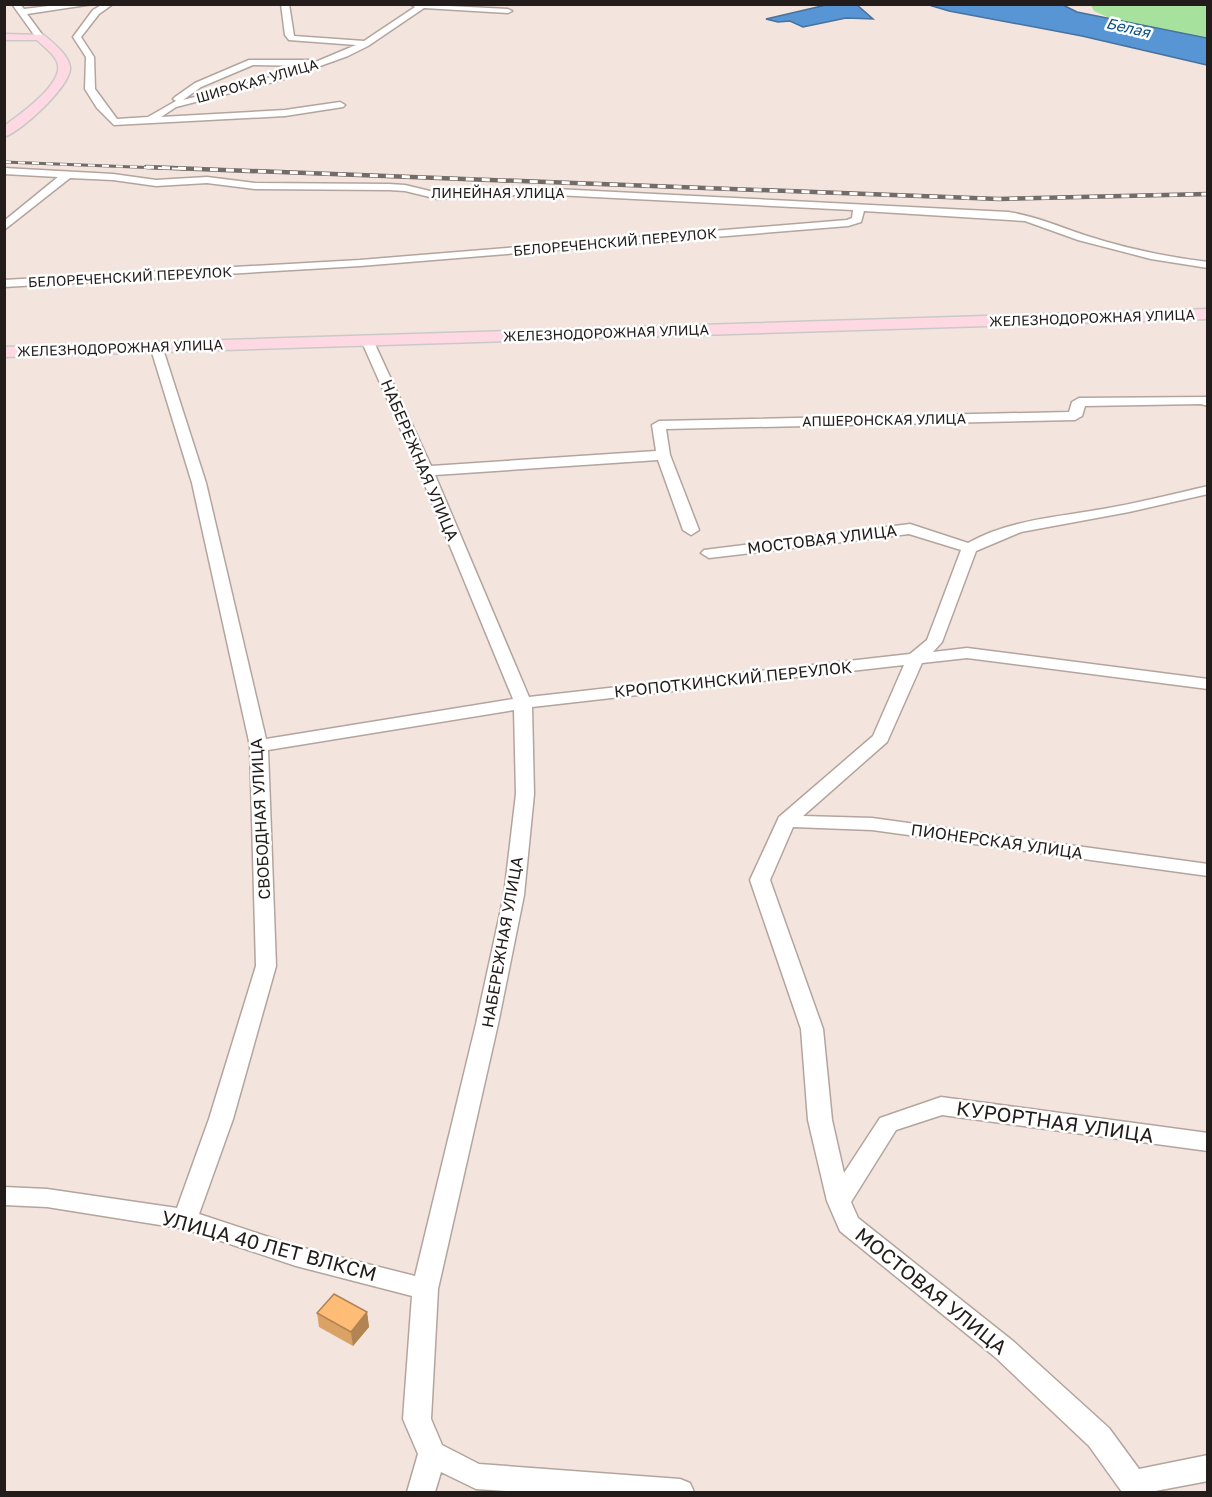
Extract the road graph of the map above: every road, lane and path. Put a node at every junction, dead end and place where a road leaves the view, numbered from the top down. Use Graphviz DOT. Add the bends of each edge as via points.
graph roads {
  1 [pos="16,4"];
  2 [pos="89,4"];
  3 [pos="109,4"];
  4 [pos="285,4"];
  5 [pos="409,4"];
  6 [pos="424,5"];
  7 [pos="508,11"];
  8 [pos="22,12"];
  9 [pos="4,37"];
  10 [pos="40,37"];
  11 [pos="365,44"];
  12 [pos="320,63"];
  13 [pos="76,73"];
  14 [pos="173,105"];
  15 [pos="340,105"];
  16 [pos="150,120"];
  17 [pos="4,133"];
  18 [pos="4,171"];
  19 [pos="67,175"];
  20 [pos="859,208"];
  21 [pos="4,228"];
  22 [pos="1208,264"];
  23 [pos="4,284"];
  24 [pos="1208,314"];
  25 [pos="368,340"];
  26 [pos="156,346"];
  27 [pos="4,352"];
  28 [pos="1208,402"];
  29 [pos="663,455"];
  30 [pos="426,471"];
  31 [pos="1208,490"];
  32 [pos="691,530"];
  33 [pos="969,548"];
  34 [pos="709,553"];
  35 [pos="915,659"];
  36 [pos="1208,684"];
  37 [pos="523,703"];
  38 [pos="259,746"];
  39 [pos="786,821"];
  40 [pos="1208,870"];
  41 [pos="1208,1142"];
  42 [pos="4,1196"];
  43 [pos="839,1201"];
  44 [pos="184,1219"];
  45 [pos="425,1289"];
  46 [pos="432,1454"];
  47 [pos="1208,1468"];
  48 [pos="1134,1488"];
  49 [pos="421,1492"];
  50 [pos="680,1492"];
  1 -- 8 [label="street"];
  2 -- 8 [label="street"];
  3 -- 13 [label="street" via="96,12 77,37 90,57"];
  4 -- 11 [label="street" via="292,38"];
  5 -- 6 [label="street"];
  6 -- 7 [label="street"];
  6 -- 11 [label="street, ШИРОКАЯ УЛИЦА"];
  8 -- 10 [label="street"];
  9 -- 10 [label="main road"];
  10 -- 13 [label="main road"];
  11 -- 12 [label="street, ШИРОКАЯ УЛИЦА"];
  12 -- 14 [label="street, ШИРОКАЯ УЛИЦА"];
  12 -- 14 [label="street" via="252,62 198,86"];
  13 -- 16 [label="street, ШИРОКАЯ УЛИЦА" via="114,122"];
  13 -- 17 [label="main road"];
  14 -- 16 [label="street, ШИРОКАЯ УЛИЦА"];
  15 -- 16 [label="street, ШИРОКАЯ УЛИЦА" via="285,113"];
  18 -- 19 [label="street, ЛИНЕЙНАЯ УЛИЦА"];
  19 -- 20 [label="street, ЛИНЕЙНАЯ УЛИЦА" via="156,183 207,180 255,186 389,187 438,196 535,191"];
  19 -- 21 [label="street"];
  20 -- 22 [label="street" via="1017,216 1155,257"];
  20 -- 23 [label="street, БЕЛОРЕЧЕНСКИЙ ПЕРЕУЛОК" via="857,220 848,224 348,263"];
  24 -- 25 [label="main road, ЖЕЛЕЗНОДОРОЖНАЯ УЛИЦА"];
  25 -- 26 [label="main road, ЖЕЛЕЗНОДОРОЖНАЯ УЛИЦА"];
  25 -- 30 [label="street, НАБЕРЕЖНАЯ УЛИЦА"];
  26 -- 27 [label="main road, ЖЕЛЕЗНОДОРОЖНАЯ УЛИЦА"];
  26 -- 38 [label="street, СВОБОДНАЯ УЛИЦА" via="199,483"];
  28 -- 29 [label="street, АПШЕРОНСКАЯ УЛИЦА" via="1079,402 1075,416 659,425"];
  29 -- 30 [label="street"];
  29 -- 32 [label="street, АПШЕРОНСКАЯ УЛИЦА"];
  30 -- 37 [label="street, НАБЕРЕЖНАЯ УЛИЦА"];
  31 -- 33 [label="street" via="1015,529"];
  33 -- 34 [label="street, МОСТОВАЯ УЛИЦА" via="910,529"];
  33 -- 35 [label="street, МОСТОВАЯ УЛИЦА" via="934,642"];
  35 -- 36 [label="street, КРОПОТКИНСКИЙ ПЕРЕУЛОК" via="967,653"];
  35 -- 37 [label="street, КРОПОТКИНСКИЙ ПЕРЕУЛОК"];
  35 -- 39 [label="street, МОСТОВАЯ УЛИЦА" via="881,738"];
  37 -- 38 [label="street, КРОПОТКИНСКИЙ ПЕРЕУЛОК"];
  37 -- 45 [label="street, НАБЕРЕЖНАЯ УЛИЦА" via="525,794 514,895 488,1024"];
  38 -- 44 [label="street, СВОБОДНАЯ УЛИЦА" via="266,966 221,1119"];
  39 -- 40 [label="street, ПИОНЕРСКАЯ УЛИЦА" via="872,824"];
  39 -- 43 [label="street, МОСТОВАЯ УЛИЦА" via="760,880 812,1029 820,1120"];
  41 -- 43 [label="street, КУРОРТНАЯ УЛИЦА" via="941,1106 888,1124"];
  42 -- 44 [label="street, УЛИЦА 40 ЛЕТ ВЛКСМ" via="47,1198"];
  43 -- 48 [label="street, МОСТОВАЯ УЛИЦА" via="849,1224 1004,1349 1099,1437"];
  44 -- 45 [label="street, УЛИЦА 40 ЛЕТ ВЛКСМ" via="296,1256"];
  45 -- 46 [label="street, НАБЕРЕЖНАЯ УЛИЦА" via="417,1419"];
  46 -- 49 [label="street"];
  46 -- 50 [label="street" via="476,1476"];
  47 -- 48 [label="street"];
}
